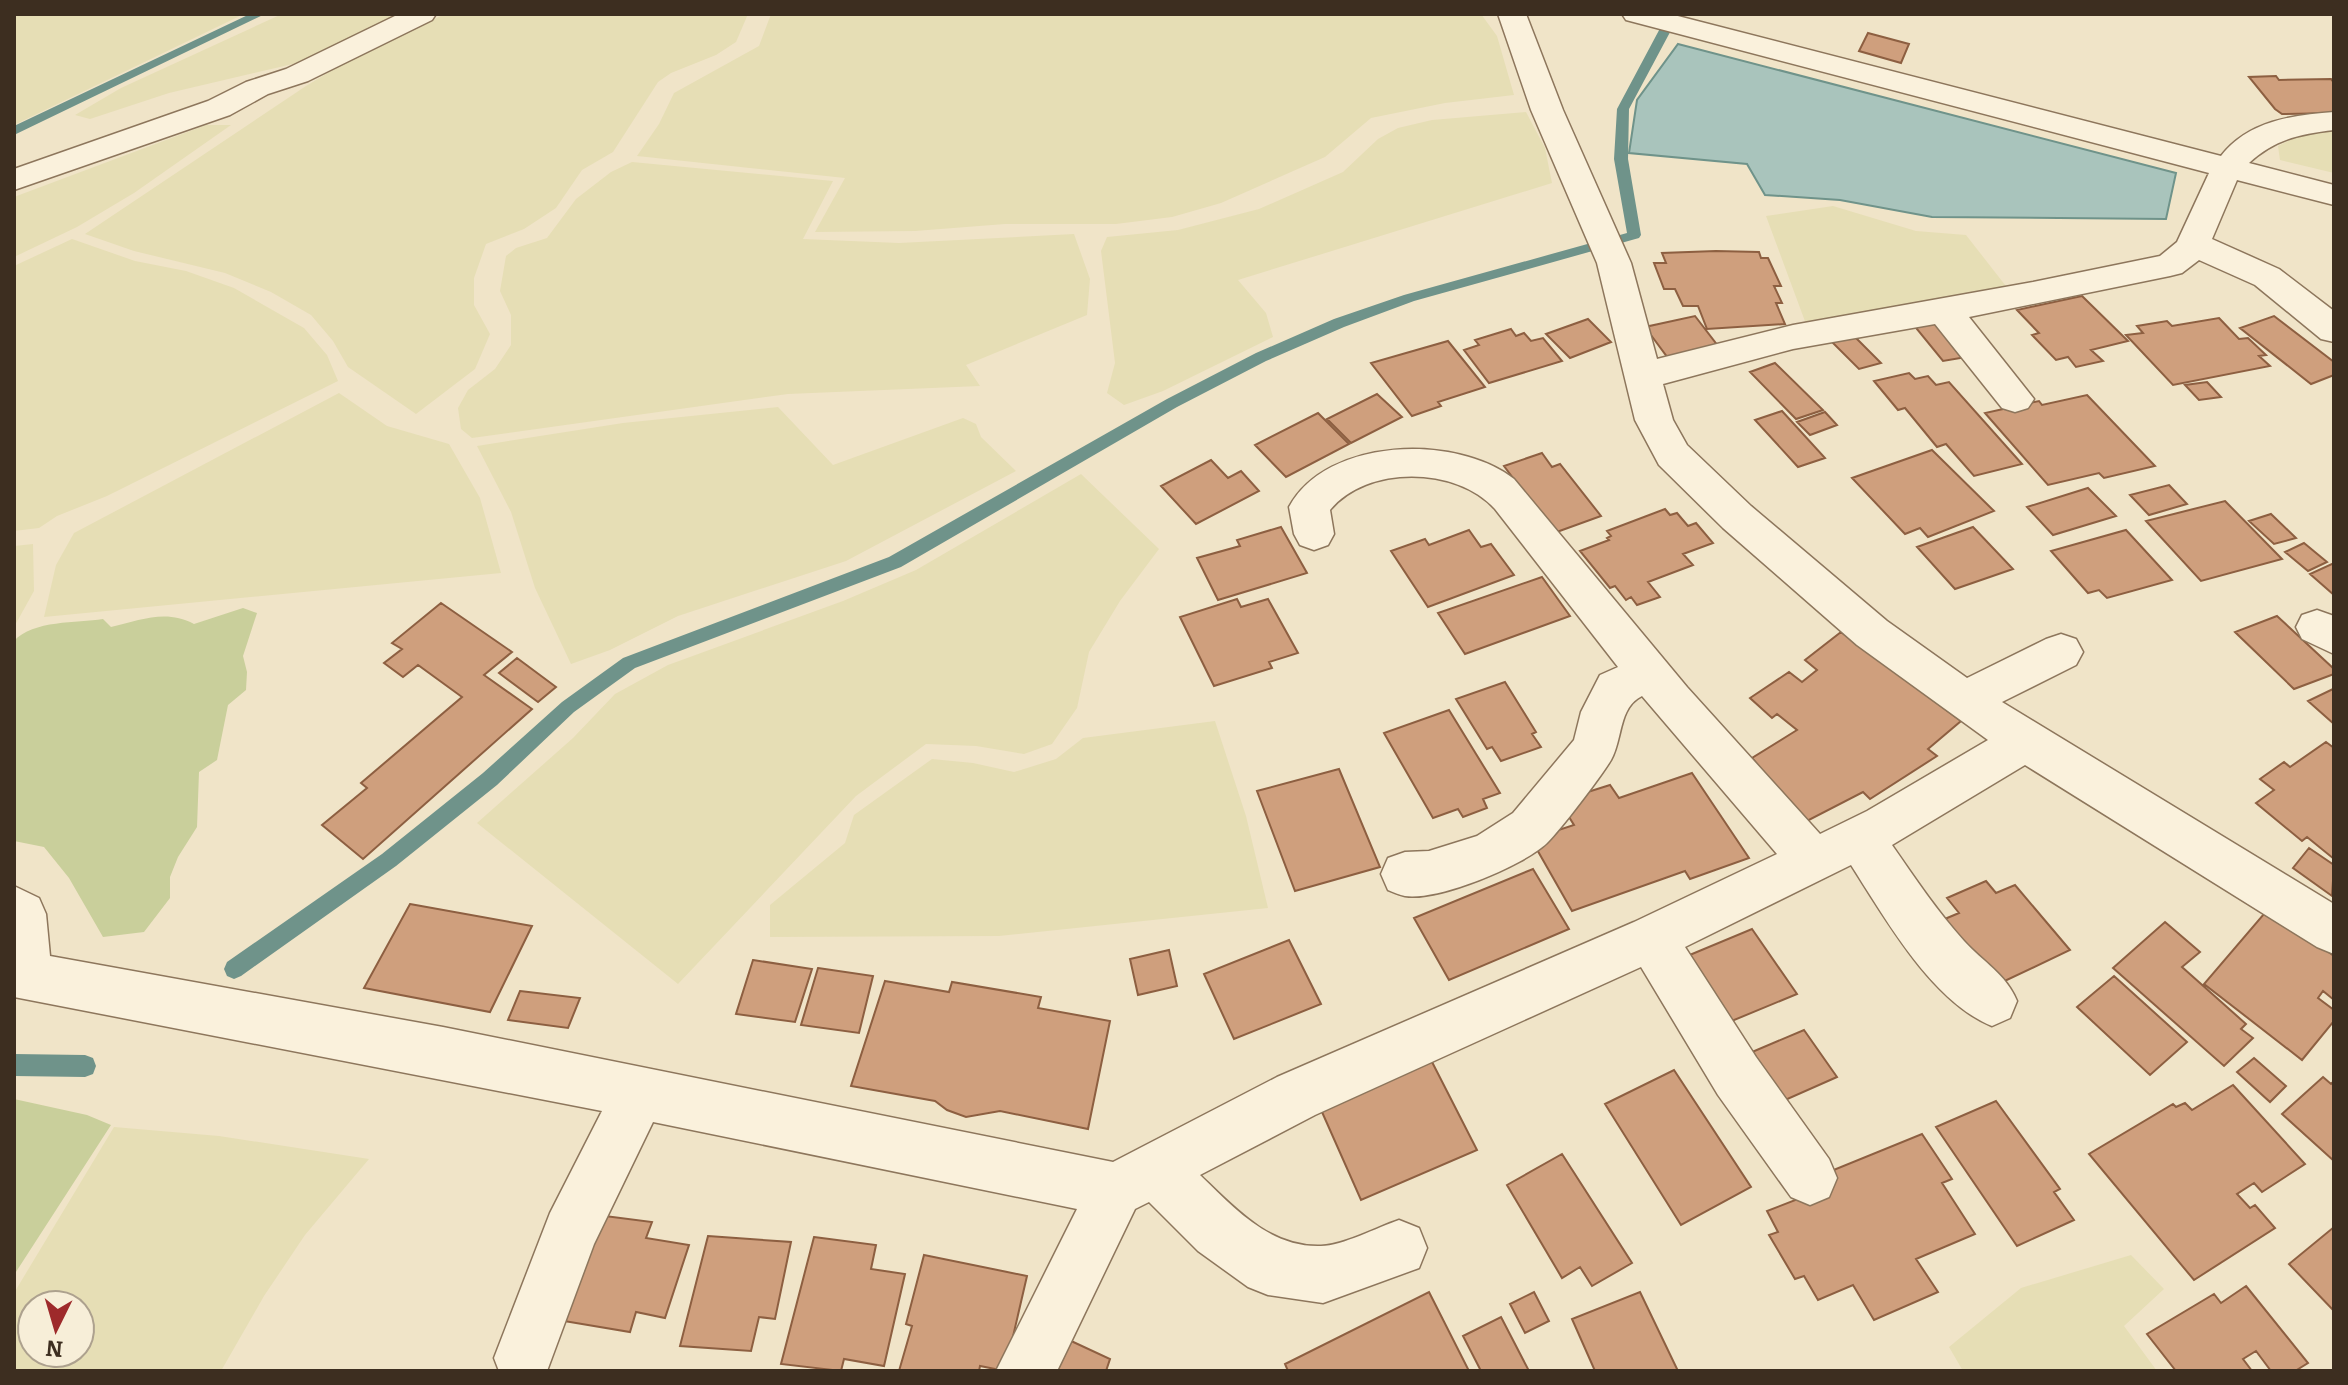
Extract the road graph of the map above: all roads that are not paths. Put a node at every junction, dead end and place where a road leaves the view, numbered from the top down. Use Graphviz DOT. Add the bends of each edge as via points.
graph roads {
  1 [pos="422,14"];
  2 [pos="1512,14"];
  3 [pos="1636,14"];
  4 [pos="257,88"];
  5 [pos="2334,121"];
  6 [pos="14,158"];
  7 [pos="2226,167"];
  8 [pos="14,180"];
  9 [pos="2334,195"];
  10 [pos="2194,244"];
  11 [pos="1943,309"];
  12 [pos="2334,330"];
  13 [pos="1643,376"];
  14 [pos="2015,399"];
  15 [pos="1314,534"];
  16 [pos="2061,652"];
  17 [pos="1648,673"];
  18 [pos="1964,700"];
  19 [pos="2025,741"];
  20 [pos="1860,838"];
  21 [pos="1813,860"];
  22 [pos="1405,874"];
  23 [pos="14,909"];
  24 [pos="2334,931"];
  25 [pos="1651,938"];
  26 [pos="21,974"];
  27 [pos="1992,1001"];
  28 [pos="639,1093"];
  29 [pos="1810,1178"];
  30 [pos="1136,1180"];
  31 [pos="1399,1248"];
  32 [pos="523,1358"];
  33 [pos="1026,1371"];
  1 -- 4 [label="street" via="297,75"];
  2 -- 13 [label="street" via="1605,245"];
  3 -- 7 [label="street"];
  4 -- 6 [label="street" via="199,97"];
  4 -- 8 [label="street" via="219,108"];
  5 -- 7 [label="street" via="2264,135"];
  7 -- 9 [label="street"];
  7 -- 10 [label="street"];
  10 -- 11 [label="street" via="2188,255 2150,271"];
  10 -- 12 [label="street" via="2267,277"];
  11 -- 13 [label="street" via="1793,337"];
  11 -- 14 [label="street"];
  13 -- 18 [label="street" via="1654,420 1673,455 1872,633"];
  15 -- 17 [label="street" via="1309,507 1316,494 1359,471 1399,462 1446,465 1479,476 1499,489 1556,553"];
  16 -- 18 [label="street"];
  17 -- 21 [label="street"];
  17 -- 22 [label="street" via="1616,688 1594,748 1530,828 1490,854 1429,873"];
  18 -- 19 [label="street"];
  19 -- 20 [label="street"];
  19 -- 24 [label="street"];
  20 -- 21 [label="street"];
  20 -- 27 [label="street" via="1948,960"];
  21 -- 25 [label="street"];
  23 -- 26 [label="street" via="22,914"];
  25 -- 29 [label="street" via="1737,1076"];
  25 -- 30 [label="street" via="1296,1096"];
  26 -- 28 [label="street"];
  28 -- 30 [label="street"];
  28 -- 32 [label="street" via="570,1233"];
  30 -- 31 [label="street" via="1268,1267 1323,1275"];
  30 -- 33 [label="street"];
}
